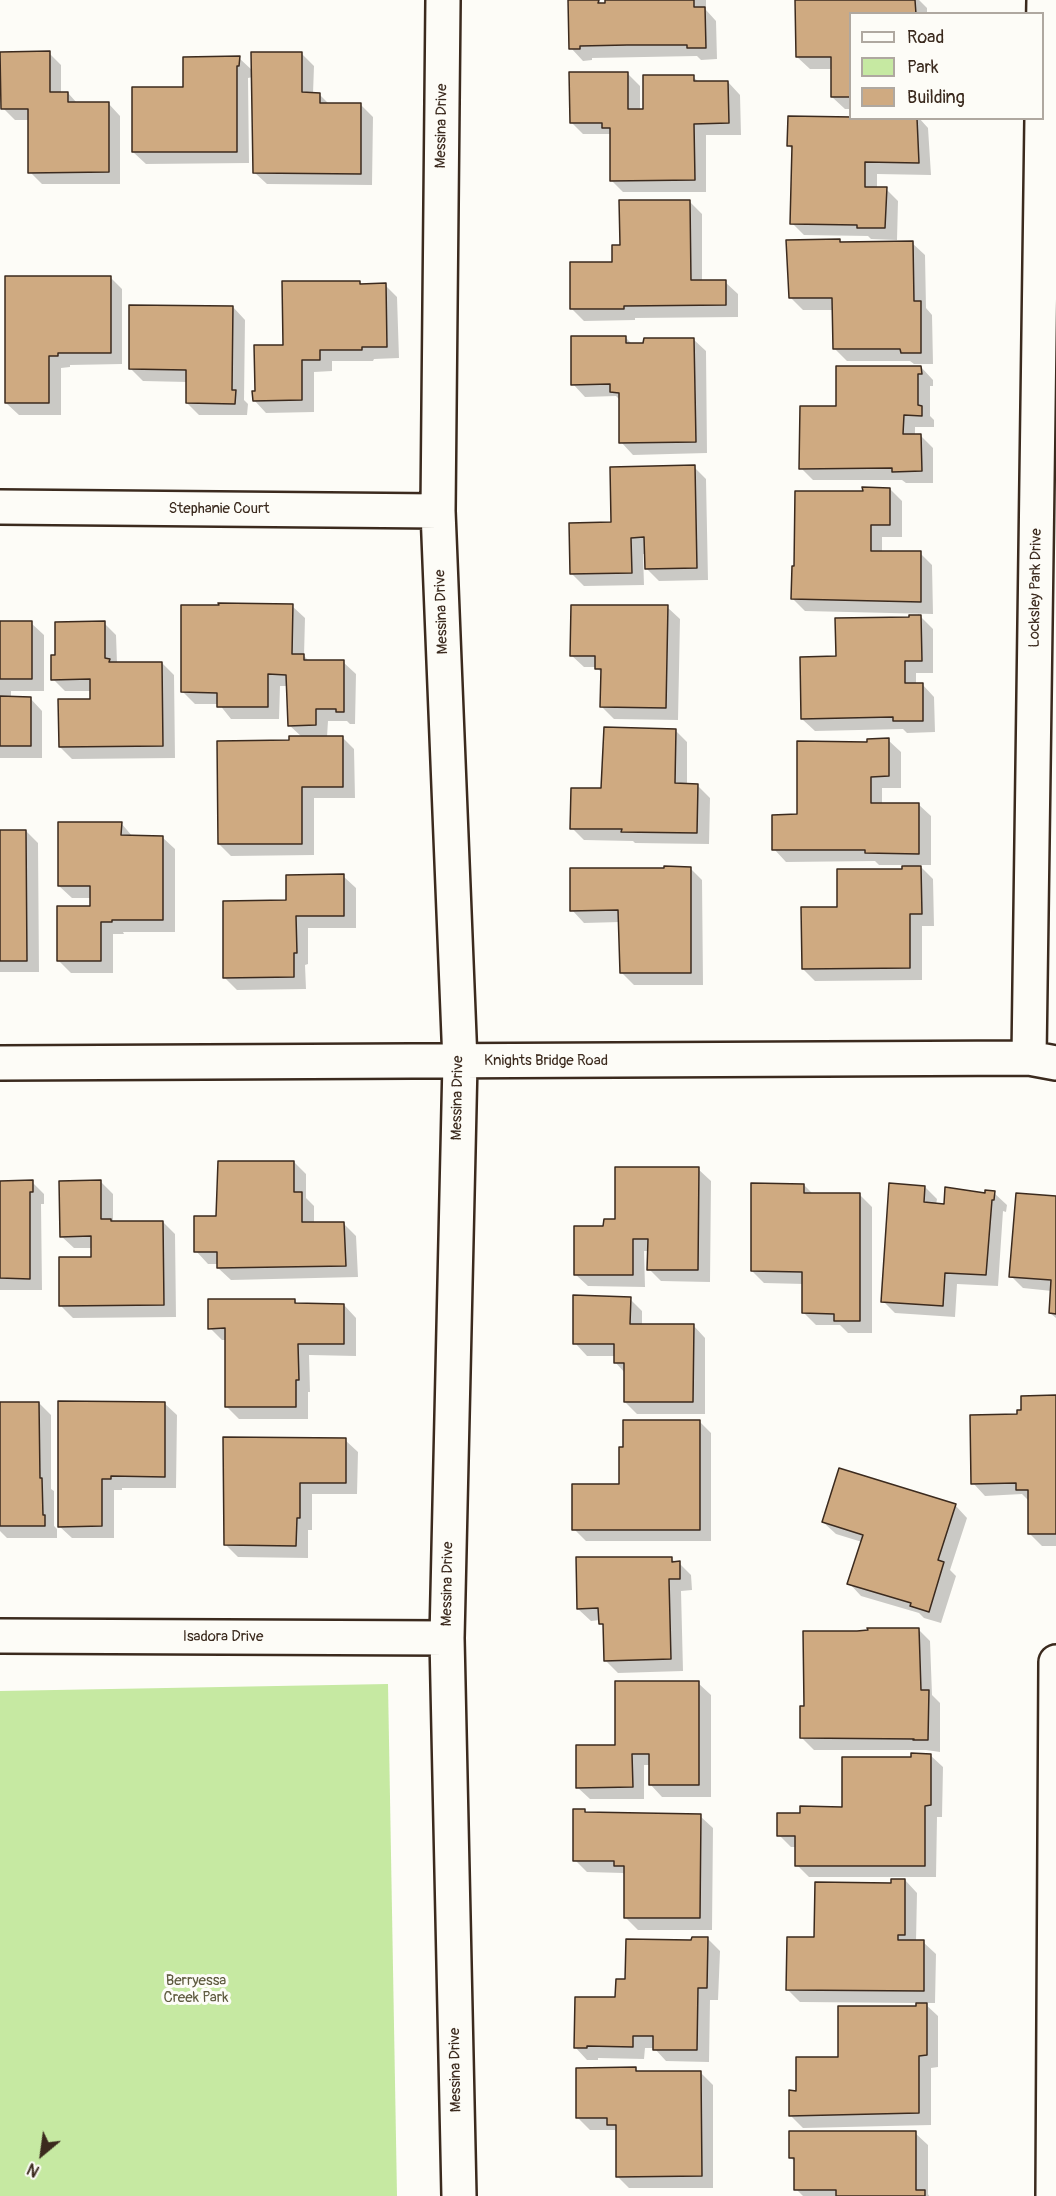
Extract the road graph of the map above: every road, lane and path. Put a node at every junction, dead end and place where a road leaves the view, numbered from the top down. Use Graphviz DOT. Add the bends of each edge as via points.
graph roads {
  1 [pos="443,0"];
  2 [pos="1042,120"];
  3 [pos="0,507"];
  4 [pos="438,511"];
  5 [pos="1042,1060"];
  6 [pos="460,1062"];
  7 [pos="0,1063"];
  8 [pos="0,1636"];
  9 [pos="447,1638"];
  10 [pos="1056,1662"];
  11 [pos="459,2196"];
  12 [pos="1053,2196"];
  1 -- 4 [label="street, Messina Drive"];
  2 -- 5 [label="street, Locksley Park Drive"];
  3 -- 4 [label="street, Stephanie Court"];
  4 -- 6 [label="street, Messina Drive"];
  5 -- 6 [label="street, Knights Bridge Road"];
  6 -- 7 [label="street, Knights Bridge Road"];
  6 -- 9 [label="street, Messina Drive"];
  8 -- 9 [label="street, Isadora Drive"];
  9 -- 11 [label="street, Messina Drive"];
  10 -- 12 [label="street"];
}
